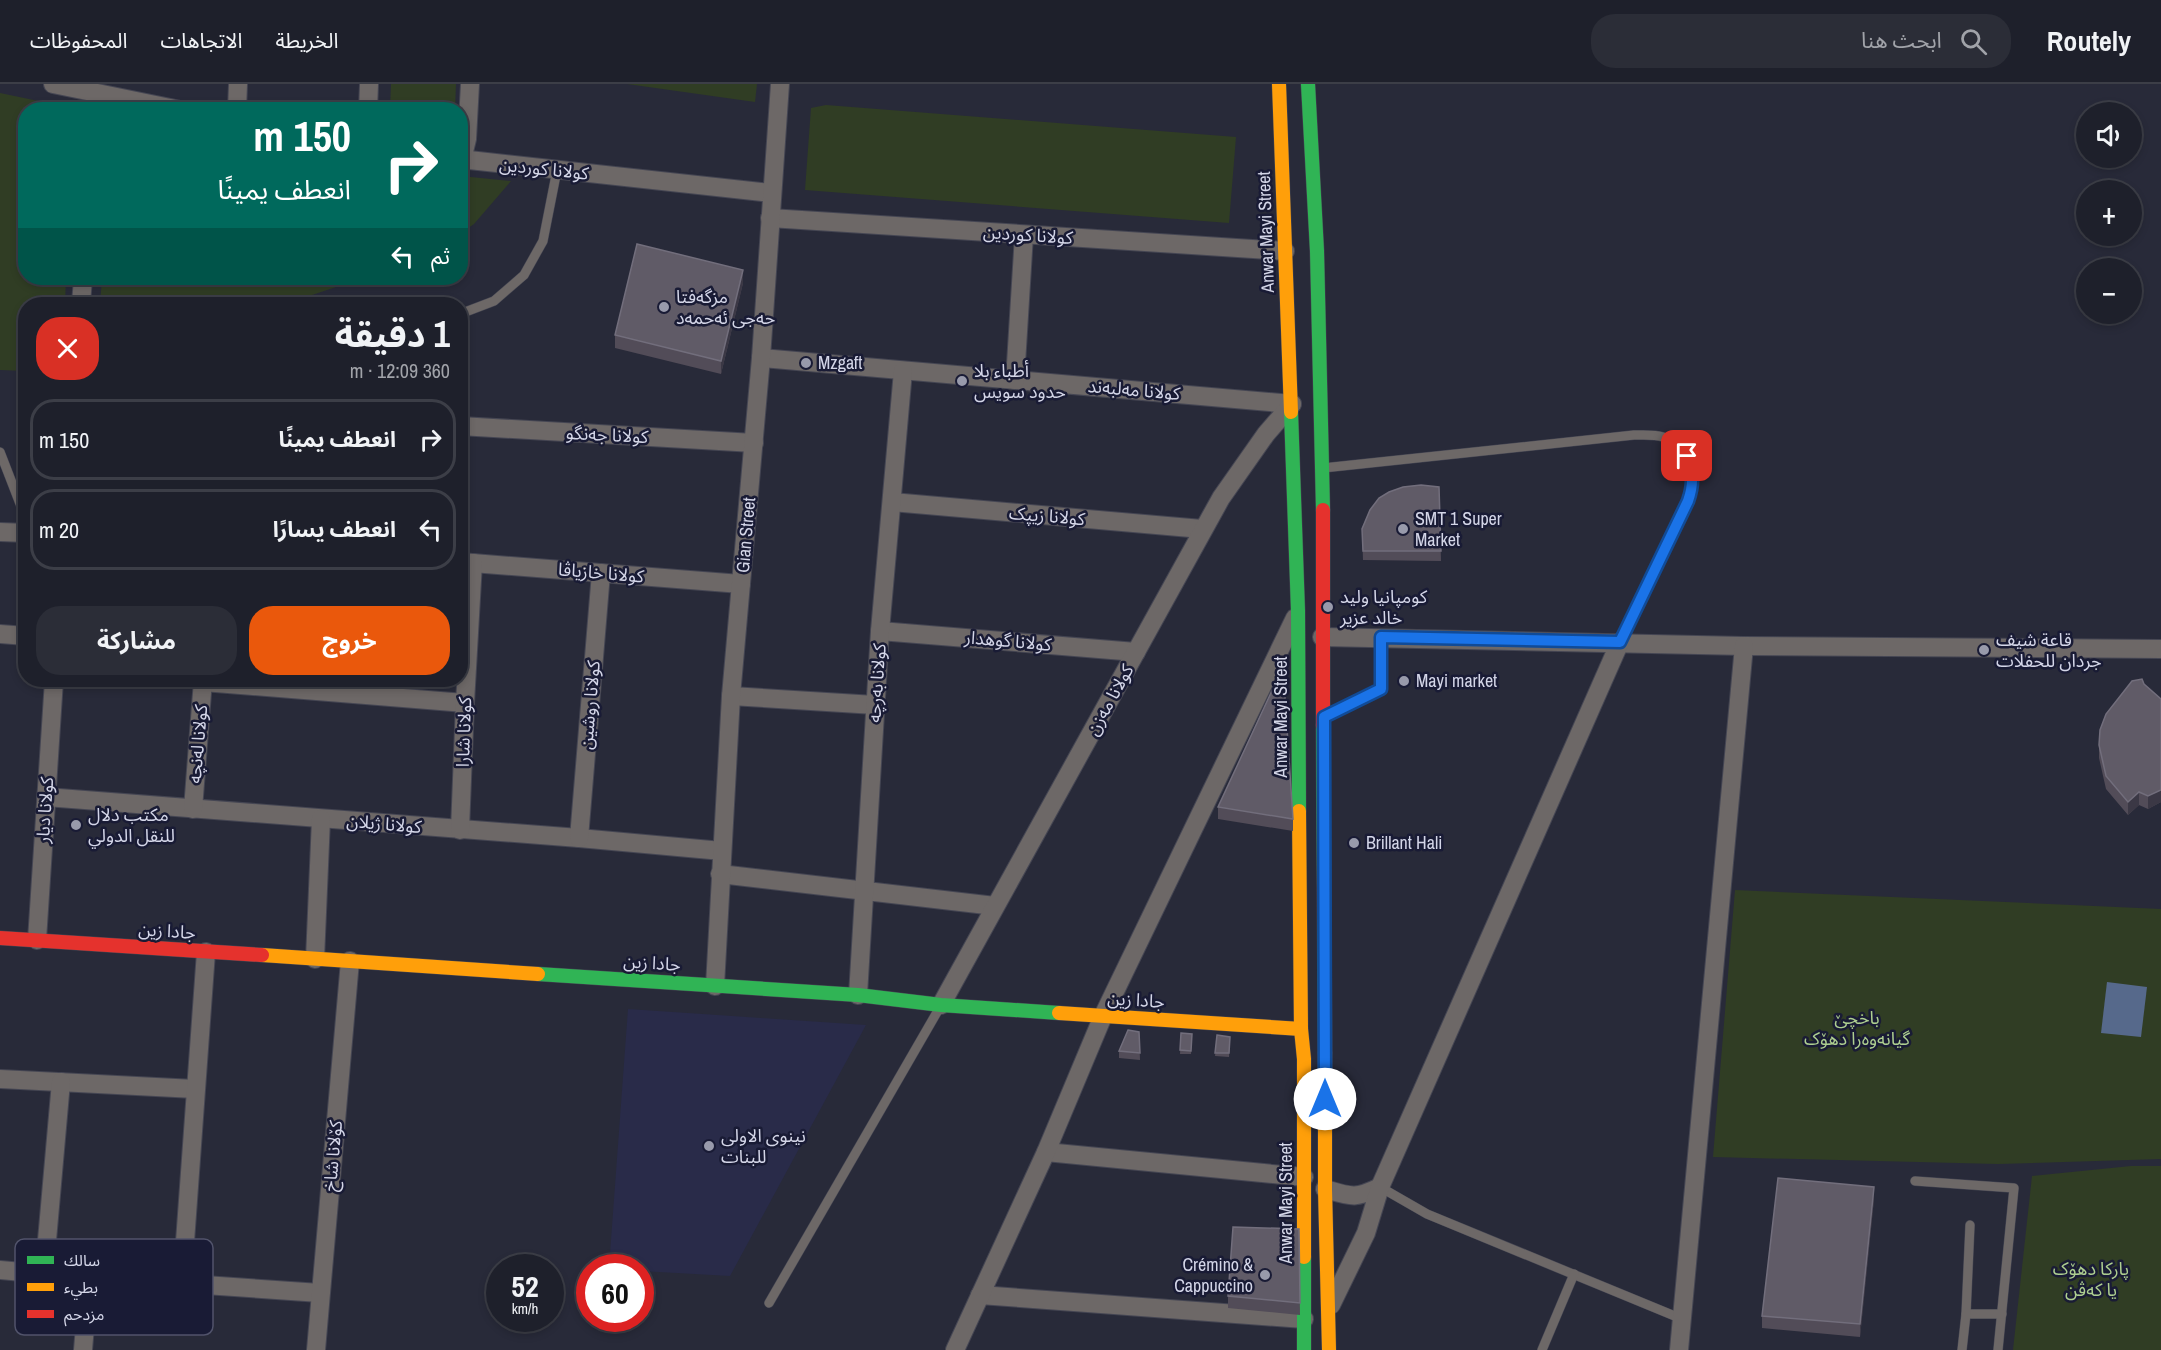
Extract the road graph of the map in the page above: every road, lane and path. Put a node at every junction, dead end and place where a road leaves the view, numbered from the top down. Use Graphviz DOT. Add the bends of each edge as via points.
graph roads {
  1 [pos="53,84"];
  2 [pos="238,84"];
  3 [pos="369,84"];
  4 [pos="470,84"];
  5 [pos="780,84"];
  6 [pos="1279,84"];
  7 [pos="1308,84"];
  8 [pos="94,95"];
  9 [pos="134,102"];
  10 [pos="237,102"];
  11 [pos="368,102"];
  12 [pos="468,121"];
  13 [pos="468,160"];
  14 [pos="557,170"];
  15 [pos="771,193"];
  16 [pos="770,218"];
  17 [pos="1024,235"];
  18 [pos="1286,250"];
  19 [pos="468,311"];
  20 [pos="761,358"];
  21 [pos="903,371"];
  22 [pos="1015,380"];
  23 [pos="1292,404"];
  24 [pos="468,426"];
  25 [pos="754,443"];
  26 [pos="0,452"];
  27 [pos="1322,468"];
  28 [pos="18,498"];
  29 [pos="892,502"];
  30 [pos="1202,530"];
  31 [pos="0,532"];
  32 [pos="18,533"];
  33 [pos="468,562"];
  34 [pos="601,573"];
  35 [pos="741,584"];
  36 [pos="1298,611"];
  37 [pos="880,631"];
  38 [pos="0,634"];
  39 [pos="18,635"];
  40 [pos="1322,637"];
  41 [pos="1381,637"];
  42 [pos="1620,642"];
  43 [pos="1744,646"];
  44 [pos="2161,649"];
  45 [pos="1136,652"];
  46 [pos="54,687"];
  47 [pos="203,687"];
  48 [pos="274,687"];
  49 [pos="465,687"];
  50 [pos="731,696"];
  51 [pos="465,703"];
  52 [pos="875,705"];
  53 [pos="1324,717"];
  54 [pos="46,797"];
  55 [pos="193,809"];
  56 [pos="321,819"];
  57 [pos="460,830"];
  58 [pos="579,838"];
  59 [pos="722,851"];
  60 [pos="720,873"];
  61 [pos="1325,873"];
  62 [pos="1300,875"];
  63 [pos="864,892"];
  64 [pos="995,906"];
  65 [pos="0,938"];
  66 [pos="37,940"];
  67 [pos="206,952"];
  68 [pos="315,959"];
  69 [pos="350,961"];
  70 [pos="715,986"];
  71 [pos="858,995"];
  72 [pos="941,1005"];
  73 [pos="1103,1016"];
  74 [pos="1301,1029"];
  75 [pos="0,1079"];
  76 [pos="61,1082"];
  77 [pos="195,1089"];
  78 [pos="1046,1152"];
  79 [pos="1304,1177"];
  80 [pos="1915,1181"];
  81 [pos="1380,1187"];
  82 [pos="1325,1189"];
  83 [pos="1970,1225"];
  84 [pos="47,1239"];
  85 [pos="185,1239"];
  86 [pos="0,1270"];
  87 [pos="15,1271"];
  88 [pos="1574,1274"];
  89 [pos="213,1286"];
  90 [pos="320,1293"];
  91 [pos="980,1295"];
  92 [pos="769,1303"];
  93 [pos="1328,1309"];
  94 [pos="1966,1314"];
  95 [pos="2002,1314"];
  96 [pos="1304,1319"];
  97 [pos="1682,1319"];
  98 [pos="84,1335"];
  99 [pos="83,1350"];
  100 [pos="316,1350"];
  101 [pos="955,1350"];
  102 [pos="1304,1350"];
  103 [pos="1329,1350"];
  104 [pos="1542,1350"];
  105 [pos="1679,1350"];
  106 [pos="1962,1350"];
  107 [pos="1998,1350"];
  1 -- 8 [label="street"];
  2 -- 10 [label="street"];
  3 -- 11 [label="street"];
  4 -- 12 [label="street"];
  5 -- 15 [label="street, Gian Street"];
  6 -- 18 [label="main road, Anwar Mayi Street"];
  7 -- 27 [label="main road"];
  8 -- 9 [label="street"];
  13 -- 14 [label="street, کولانا کوردین"];
  14 -- 15 [label="street, کولانا کوردین"];
  14 -- 19 [label="lane" via="543,242 524,275 494,301"];
  15 -- 16 [label="street, Gian Street"];
  16 -- 17 [label="street, کولانا کوردین"];
  16 -- 20 [label="street, Gian Street"];
  17 -- 18 [label="street, کولانا کوردین"];
  17 -- 22 [label="street"];
  18 -- 23 [label="main road, Anwar Mayi Street"];
  20 -- 21 [label="street, کولانا مەلبەند"];
  20 -- 25 [label="street, Gian Street"];
  21 -- 22 [label="street, کولانا مەلبەند"];
  21 -- 29 [label="street, کولانا بەرچە"];
  22 -- 23 [label="street, کولانا مەلبەند"];
  23 -- 30 [label="street, کولانا مەزن" via="1243,465"];
  23 -- 36 [label="main road, Anwar Mayi Street"];
  24 -- 25 [label="street, کولانا جەنگو"];
  25 -- 35 [label="street, Gian Street"];
  26 -- 28 [label="lane"];
  27 -- 40 [label="main road"];
  27 -- 42 [label="lane" via="1634,435 1663,437 1677,444 1693,471 1693,486"];
  29 -- 30 [label="street, کولانا زیپک"];
  29 -- 37 [label="street, کولانا بەرچە"];
  30 -- 45 [label="street, کولانا مەزن"];
  31 -- 32 [label="street"];
  33 -- 34 [label="street, کولانا خازیاڤا"];
  34 -- 35 [label="street, کولانا خازیاڤا"];
  34 -- 58 [label="street, کولانا روشین"];
  35 -- 50 [label="street, Gian Street"];
  36 -- 62 [label="main road, Anwar Mayi Street"];
  36 -- 73 [label="street"];
  37 -- 45 [label="street, کولانا گوهدار"];
  37 -- 52 [label="street, کولانا بەرچە"];
  38 -- 39 [label="street"];
  40 -- 41 [label="street"];
  40 -- 53 [label="main road"];
  41 -- 42 [label="street"];
  41 -- 53 [label="lane" via="1381,689"];
  42 -- 43 [label="street"];
  42 -- 81 [label="street"];
  43 -- 44 [label="street"];
  43 -- 97 [label="street"];
  45 -- 64 [label="street, کولانا مەزن"];
  46 -- 54 [label="street, کولانا دیار"];
  47 -- 55 [label="street, کولانا لەنچە"];
  48 -- 51 [label="street"];
  49 -- 51 [label="street, کولانا شارا"];
  50 -- 52 [label="street"];
  50 -- 59 [label="street, Gian Street"];
  51 -- 57 [label="street, کولانا شارا"];
  52 -- 63 [label="street, کولانا بەرچە"];
  53 -- 61 [label="main road"];
  54 -- 55 [label="street, کولانا ژیلان"];
  54 -- 66 [label="street, کولانا دیار"];
  55 -- 56 [label="street, کولانا ژیلان"];
  56 -- 57 [label="street, کولانا ژیلان"];
  56 -- 68 [label="street"];
  57 -- 58 [label="street, کولانا ژیلان"];
  58 -- 59 [label="street, کولانا ژیلان"];
  59 -- 60 [label="street, Gian Street"];
  60 -- 63 [label="street"];
  60 -- 70 [label="street, Gian Street"];
  61 -- 62 [label="main road"];
  61 -- 82 [label="main road"];
  62 -- 74 [label="main road, Anwar Mayi Street"];
  63 -- 64 [label="street"];
  63 -- 71 [label="street, کولانا بەرچە"];
  64 -- 72 [label="street, کولانا مەزن"];
  65 -- 66 [label="main road, جادا زین"];
  66 -- 67 [label="main road, جادا زین"];
  67 -- 68 [label="main road, جادا زین"];
  67 -- 77 [label="street"];
  68 -- 69 [label="main road, جادا زین"];
  69 -- 70 [label="main road, جادا زین"];
  69 -- 90 [label="street, کۆلانا شاخ"];
  70 -- 71 [label="main road, جادا زین"];
  71 -- 72 [label="main road, جادا زین"];
  72 -- 73 [label="main road, جادا زین"];
  72 -- 92 [label="lane"];
  73 -- 74 [label="main road, جادا زین"];
  73 -- 78 [label="street"];
  74 -- 79 [label="main road, Anwar Mayi Street"];
  75 -- 76 [label="street"];
  76 -- 77 [label="street"];
  76 -- 84 [label="street"];
  77 -- 85 [label="street"];
  78 -- 79 [label="street"];
  78 -- 91 [label="street"];
  79 -- 96 [label="main road, Anwar Mayi Street"];
  80 -- 95 [label="lane" via="2014,1188"];
  81 -- 82 [label="street" via="1350,1197"];
  81 -- 88 [label="lane" via="1427,1214"];
  81 -- 93 [label="street" via="1366,1233"];
  82 -- 93 [label="main road"];
  83 -- 94 [label="lane"];
  86 -- 87 [label="street"];
  88 -- 97 [label="lane"];
  88 -- 104 [label="lane"];
  89 -- 90 [label="street"];
  90 -- 100 [label="street, کۆلانا شاخ"];
  91 -- 96 [label="street"];
  91 -- 101 [label="street"];
  93 -- 103 [label="main road"];
  94 -- 95 [label="lane"];
  94 -- 106 [label="lane"];
  95 -- 107 [label="lane"];
  96 -- 102 [label="main road, Anwar Mayi Street"];
  97 -- 105 [label="street"];
  98 -- 99 [label="street"];
}
